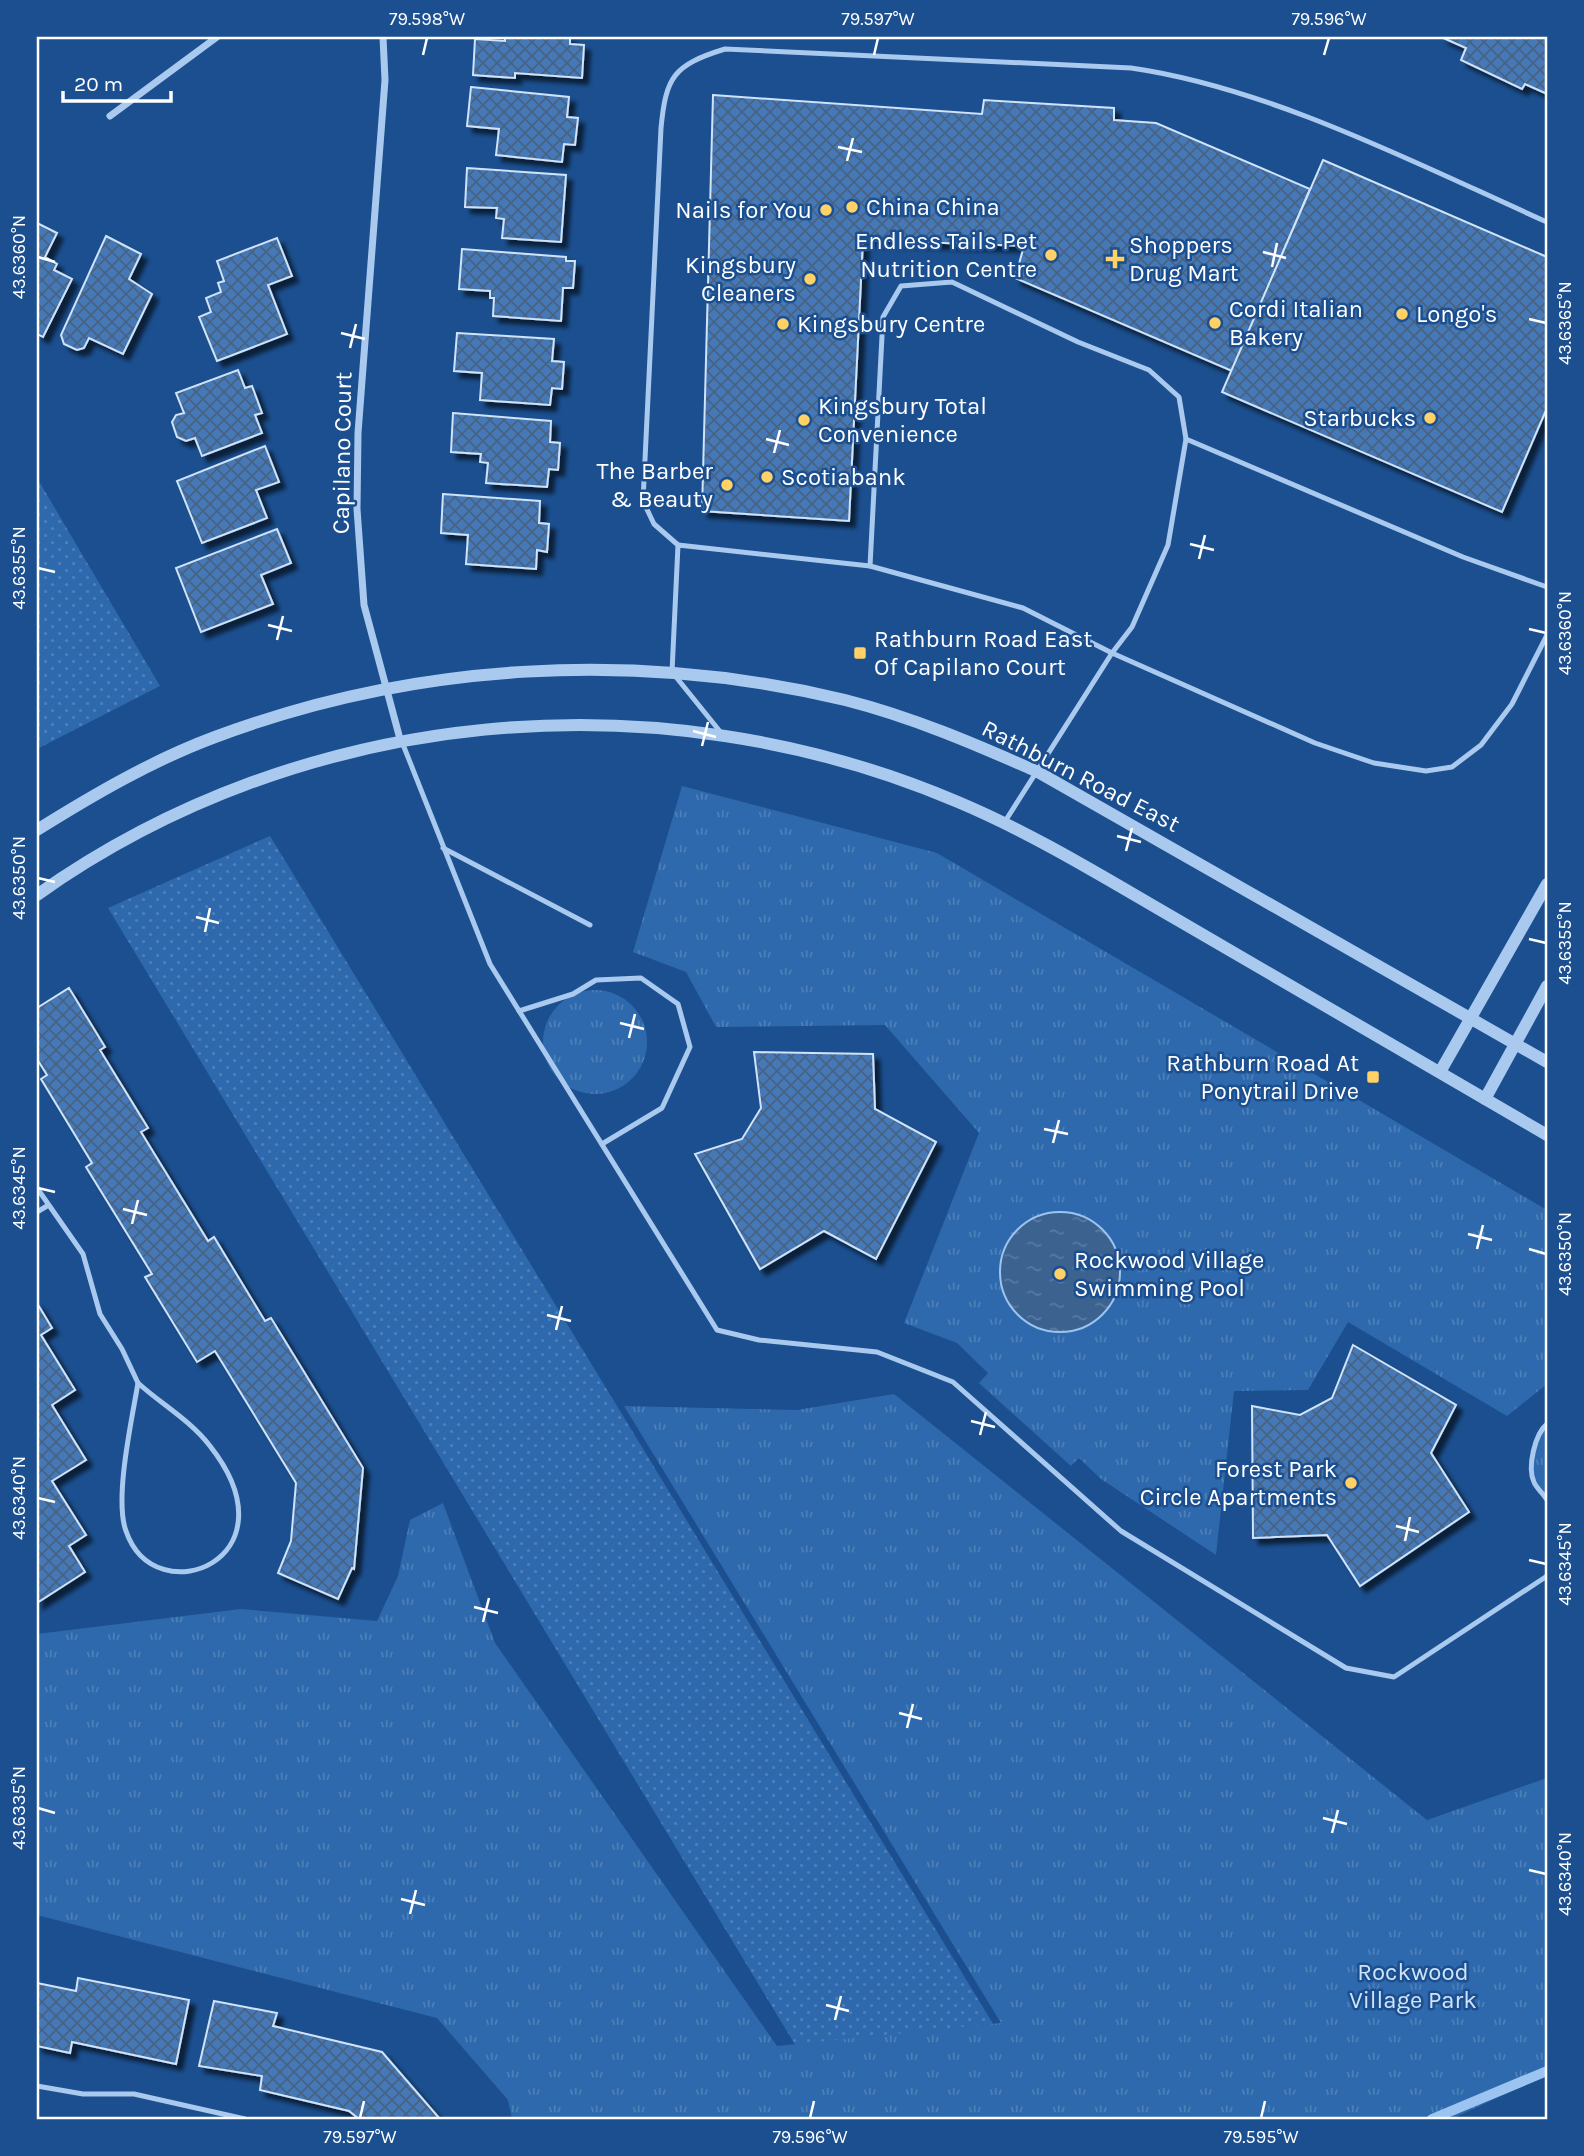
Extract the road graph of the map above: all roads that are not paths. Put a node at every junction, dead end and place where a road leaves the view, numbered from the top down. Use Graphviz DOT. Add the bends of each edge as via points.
graph roads {
  1 [pos="217,37"];
  2 [pos="383,37"];
  3 [pos="110,116"];
  4 [pos="1547,222"];
  5 [pos="1186,439"];
  6 [pos="678,545"];
  7 [pos="870,566"];
  8 [pos="1547,587"];
  9 [pos="1547,635"];
  10 [pos="1112,653"];
  11 [pos="672,672"];
  12 [pos="385,688"];
  13 [pos="724,737"];
  14 [pos="400,739"];
  15 [pos="1038,772"];
  16 [pos="1004,823"];
  17 [pos="37,830"];
  18 [pos="443,848"];
  19 [pos="1547,884"];
  20 [pos="37,895"];
  21 [pos="590,925"];
  22 [pos="1547,986"];
  23 [pos="519,1011"];
  24 [pos="1471,1018"];
  25 [pos="1516,1044"];
  26 [pos="1547,1062"];
  27 [pos="1440,1072"];
  28 [pos="1485,1099"];
  29 [pos="1547,1135"];
  30 [pos="602,1144"];
  31 [pos="37,1188"];
  32 [pos="47,1206"];
  33 [pos="37,1212"];
  34 [pos="138,1383"];
  35 [pos="1547,1424"];
  36 [pos="1547,1500"];
  37 [pos="1547,1576"];
  38 [pos="37,2086"];
  39 [pos="245,2119"];
  1 -- 3 [label="street"];
  2 -- 12 [label="street, Capilano Court" via="356,509 363,605"];
  4 -- 6 [label="lane" via="1352,136 1179,76 1131,68 725,49 703,56 674,76 665,91 661,128 643,501 654,524"];
  5 -- 7 [label="lane" via="1179,397 1149,370 1075,341 952,282 901,286 883,317"];
  5 -- 8 [label="lane" via="1463,557"];
  5 -- 10 [label="lane" via="1168,545 1132,627"];
  6 -- 7 [label="lane"];
  6 -- 11 [label="lane"];
  7 -- 10 [label="lane" via="1023,608"];
  9 -- 10 [label="lane" via="1512,704 1481,745 1451,767 1426,771 1374,763 1315,743"];
  10 -- 15 [label="lane"];
  11 -- 12 [label="street, Rathburn Road East" via="522,671"];
  11 -- 13 [label="lane"];
  11 -- 15 [label="street, Rathburn Road East" via="848,701 966,740"];
  12 -- 14 [label="street, Capilano Court"];
  12 -- 17 [label="street, Rathburn Road East" via="214,737"];
  13 -- 14 [label="street" via="578,725 475,729"];
  13 -- 16 [label="street" via="897,778"];
  14 -- 18 [label="lane"];
  14 -- 20 [label="street" via="304,764 191,805 72,869"];
  15 -- 16 [label="lane"];
  15 -- 24 [label="street, Rathburn Road East"];
  16 -- 27 [label="street"];
  18 -- 21 [label="lane"];
  18 -- 23 [label="lane" via="490,964"];
  19 -- 24 [label="street"];
  22 -- 25 [label="street"];
  23 -- 30 [label="lane"];
  23 -- 30 [label="lane" via="573,994 596,980 629,978 641,978 678,1004 690,1047 662,1108"];
  24 -- 25 [label="street, Rathburn Road East"];
  24 -- 27 [label="street"];
  25 -- 26 [label="street, Rathburn Road East"];
  25 -- 28 [label="street"];
  27 -- 28 [label="street"];
  28 -- 29 [label="street"];
  30 -- 37 [label="lane" via="717,1330 759,1340 877,1352 954,1382 1121,1531 1346,1668 1394,1677"];
  31 -- 32 [label="lane"];
  32 -- 33 [label="lane"];
  32 -- 34 [label="lane" via="83,1254 100,1314"];
  34 -- 34 [label="lane" via="124,1488 127,1534 145,1559 164,1569 184,1572 205,1567 222,1556 235,1539 239,1498 210,1446"];
  35 -- 36 [label="lane" via="1531,1459 1534,1483"];
  38 -- 39 [label="lane" via="83,2095 134,2094"];
}
